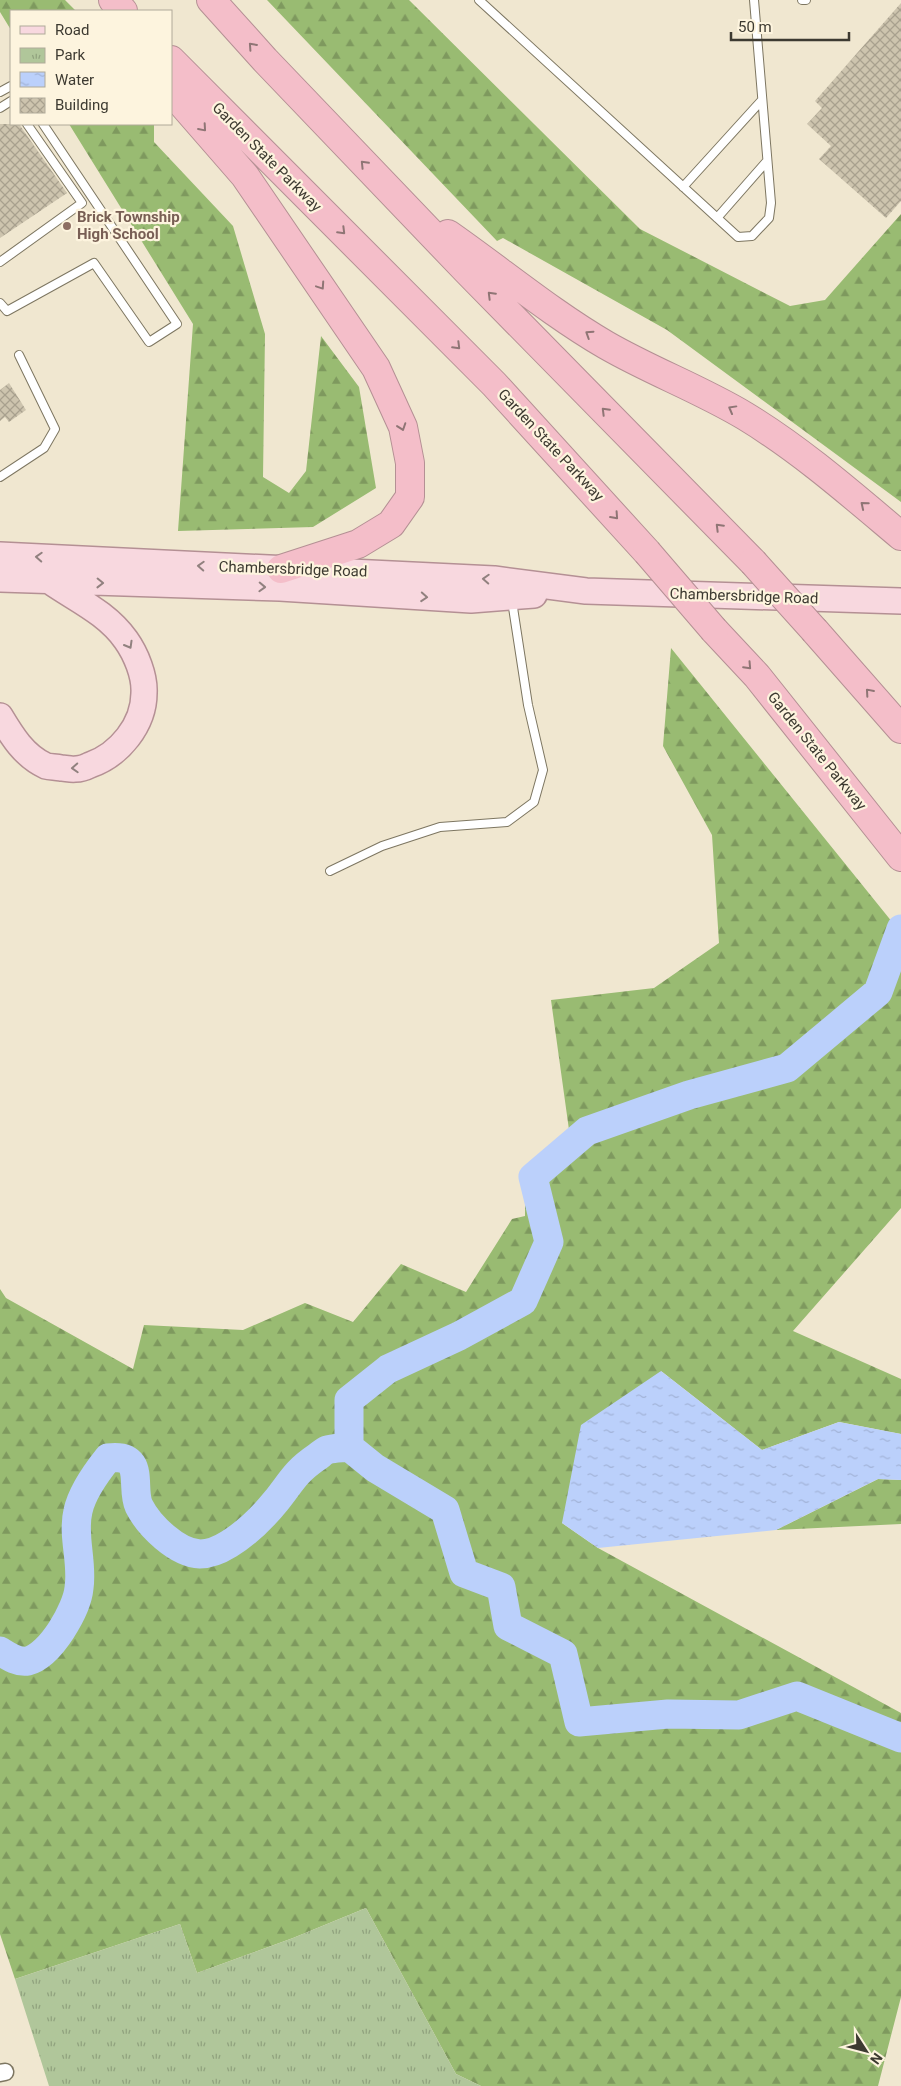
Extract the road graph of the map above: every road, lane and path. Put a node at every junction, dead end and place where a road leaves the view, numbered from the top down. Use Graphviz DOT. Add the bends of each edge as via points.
graph roads {
  1 [pos="112,0"];
  2 [pos="211,0"];
  3 [pos="479,0"];
  4 [pos="754,0"];
  5 [pos="802,0"];
  6 [pos="806,0"];
  7 [pos="123,10"];
  8 [pos="172,61"];
  9 [pos="172,92"];
  10 [pos="762,100"];
  11 [pos="28,125"];
  12 [pos="44,125"];
  13 [pos="767,161"];
  14 [pos="683,187"];
  15 [pos="398,199"];
  16 [pos="717,218"];
  17 [pos="0,262"];
  18 [pos="0,303"];
  19 [pos="18,355"];
  20 [pos="0,477"];
  21 [pos="901,536"];
  22 [pos="0,555"];
  23 [pos="281,569"];
  24 [pos="0,580"];
  25 [pos="51,582"];
  26 [pos="586,591"];
  27 [pos="511,597"];
  28 [pos="901,601"];
  29 [pos="0,716"];
  30 [pos="901,729"];
  31 [pos="896,850"];
  32 [pos="330,871"];
  1 -- 7 [label="highway"];
  15 -- 2 [label="highway, one-way"];
  3 -- 14 [label="lane"];
  4 -- 10 [label="lane"];
  5 -- 6 [label="lane"];
  8 -- 31 [label="highway, Garden State Parkway, one-way, bridge" via="494,384 757,676"];
  9 -- 23 [label="highway, one-way" via="245,176 376,368 403,427 410,463 410,497 392,524 358,544"];
  10 -- 13 [label="lane"];
  10 -- 14 [label="lane"];
  11 -- 17 [label="lane" via="82,203"];
  12 -- 18 [label="lane" via="177,324 149,342 94,263 7,310"];
  13 -- 16 [label="lane"];
  13 -- 16 [label="lane" via="771,203 769,218 752,236 738,237"];
  14 -- 16 [label="lane"];
  21 -- 15 [label="highway, one-way" via="829,476 745,416 607,346 541,303"];
  30 -- 15 [label="highway, one-way, bridge" via="753,562"];
  19 -- 20 [label="lane" via="55,429 44,448"];
  23 -- 22 [label="main road, Chambersbridge Road, one-way"];
  26 -- 23 [label="main road, Chambersbridge Road, one-way" via="494,579"];
  24 -- 25 [label="main road, Chambersbridge Road"];
  25 -- 27 [label="main road, Chambersbridge Road, one-way" via="280,588 471,600"];
  25 -- 29 [label="main road, one-way" via="100,613 127,641 142,676 144,693 140,712 122,745 103,760 78,770 46,766 17,745"];
  26 -- 27 [label="main road, Chambersbridge Road"];
  26 -- 28 [label="main road, Chambersbridge Road"];
  27 -- 32 [label="lane" via="528,705 543,770 534,802 507,822 440,827 382,846"];
}
